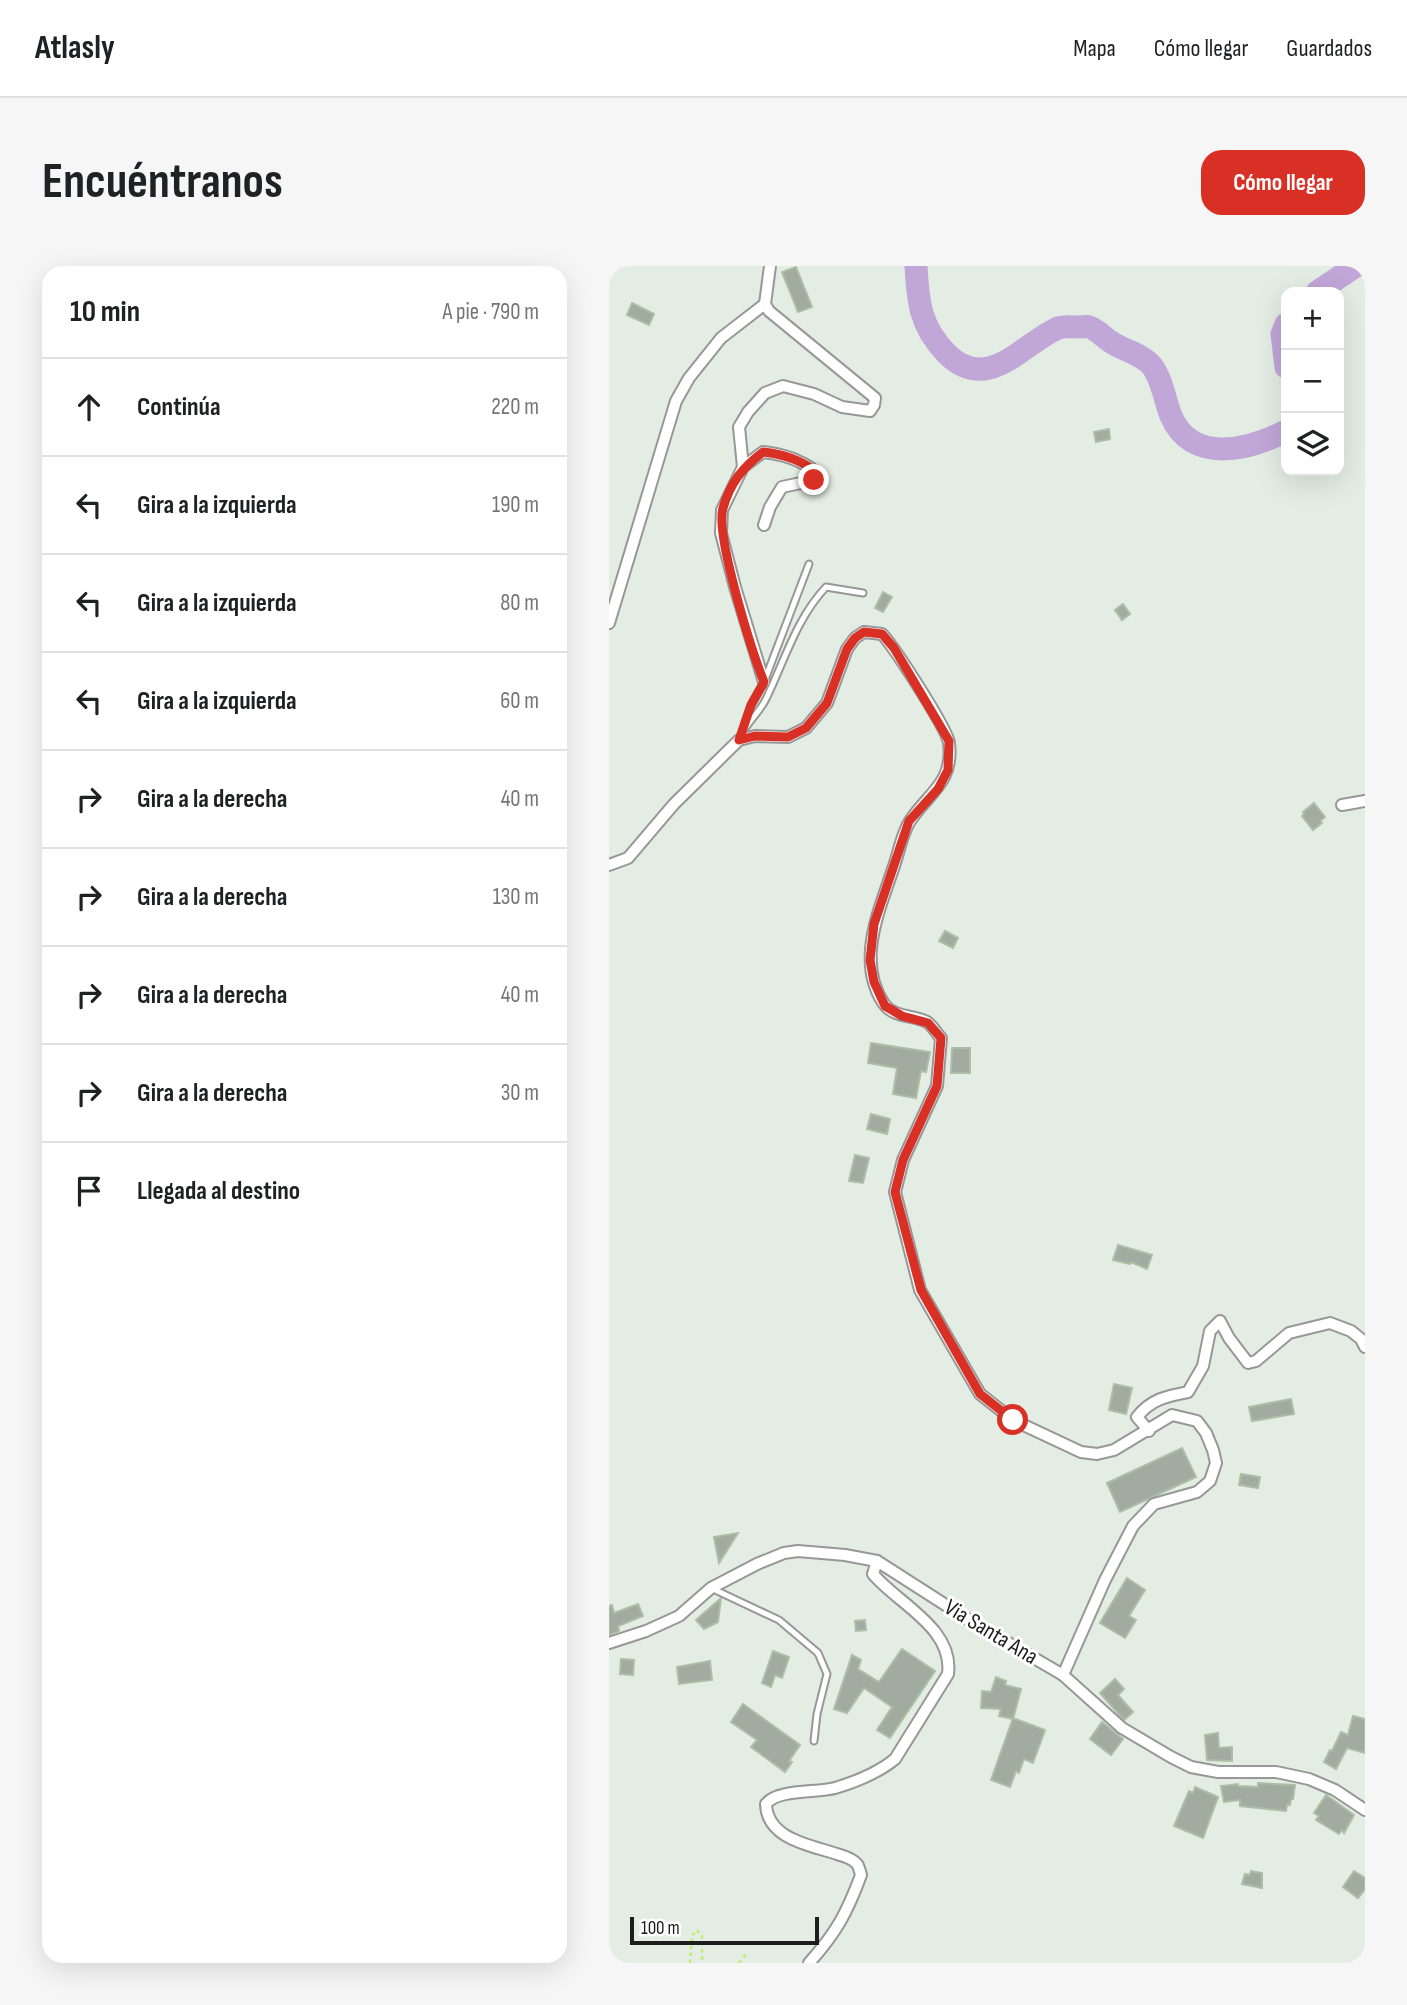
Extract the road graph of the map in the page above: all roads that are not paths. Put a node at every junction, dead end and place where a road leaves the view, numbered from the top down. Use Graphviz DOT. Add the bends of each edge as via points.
graph roads {
  1 [pos="770,266"];
  2 [pos="765,304"];
  3 [pos="743,467"];
  4 [pos="764,525"];
  5 [pos="809,564"];
  6 [pos="863,593"];
  7 [pos="609,622"];
  8 [pos="764,682"];
  9 [pos="744,726"];
  10 [pos="739,740"];
  11 [pos="1365,801"];
  12 [pos="1342,805"];
  13 [pos="609,864"];
  14 [pos="1365,1347"];
  15 [pos="1149,1431"];
  16 [pos="877,1561"];
  17 [pos="712,1588"];
  18 [pos="609,1643"];
  19 [pos="1063,1675"];
  20 [pos="814,1741"];
  21 [pos="1365,1810"];
  22 [pos="809,1963"];
  1 -- 2 [label="street"];
  2 -- 3 [label="street" via="875,398 870,411 842,407 783,386 765,393 739,427"];
  2 -- 7 [label="street" via="721,338 676,401"];
  3 -- 4 [label="street" via="763,452 783,454 815,471 814,480 782,487"];
  3 -- 8 [label="street" via="722,510 721,533"];
  5 -- 8 [label="lane"];
  6 -- 9 [label="lane" via="826,587 800,621 764,702"];
  8 -- 9 [label="lane"];
  9 -- 10 [label="lane"];
  10 -- 13 [label="street" via="628,858"];
  10 -- 15 [label="street" via="788,737 806,728 827,703 847,649 864,632 882,634 894,648 949,741 948,770 938,789 909,821 874,924 870,960 885,1006 928,1023 941,1038 937,1086 903,1160 895,1192 921,1290 980,1394 1013,1420 1080,1452 1097,1454"];
  11 -- 12 [label="street"];
  14 -- 15 [label="street" via="1351,1331 1330,1323 1289,1333 1248,1363 1220,1321 1210,1331 1203,1366 1188,1392 1163,1397 1137,1417"];
  15 -- 19 [label="street" via="1172,1415 1197,1421 1216,1463 1210,1480 1196,1492 1154,1504 1133,1526"];
  16 -- 17 [label="street, Via Santa Ana" via="784,1553"];
  16 -- 19 [label="street, Via Santa Ana"];
  16 -- 22 [label="street" via="873,1574 932,1628 950,1663 948,1674 887,1766 834,1788 778,1795 766,1804 769,1822 777,1831 847,1857 857,1864 861,1875 846,1914"];
  17 -- 18 [label="street, Via Santa Ana" via="679,1616"];
  17 -- 20 [label="lane" via="779,1620 818,1653 827,1674"];
  19 -- 21 [label="street, Via Santa Ana" via="1122,1728 1191,1767 1276,1772 1309,1779"];
}
